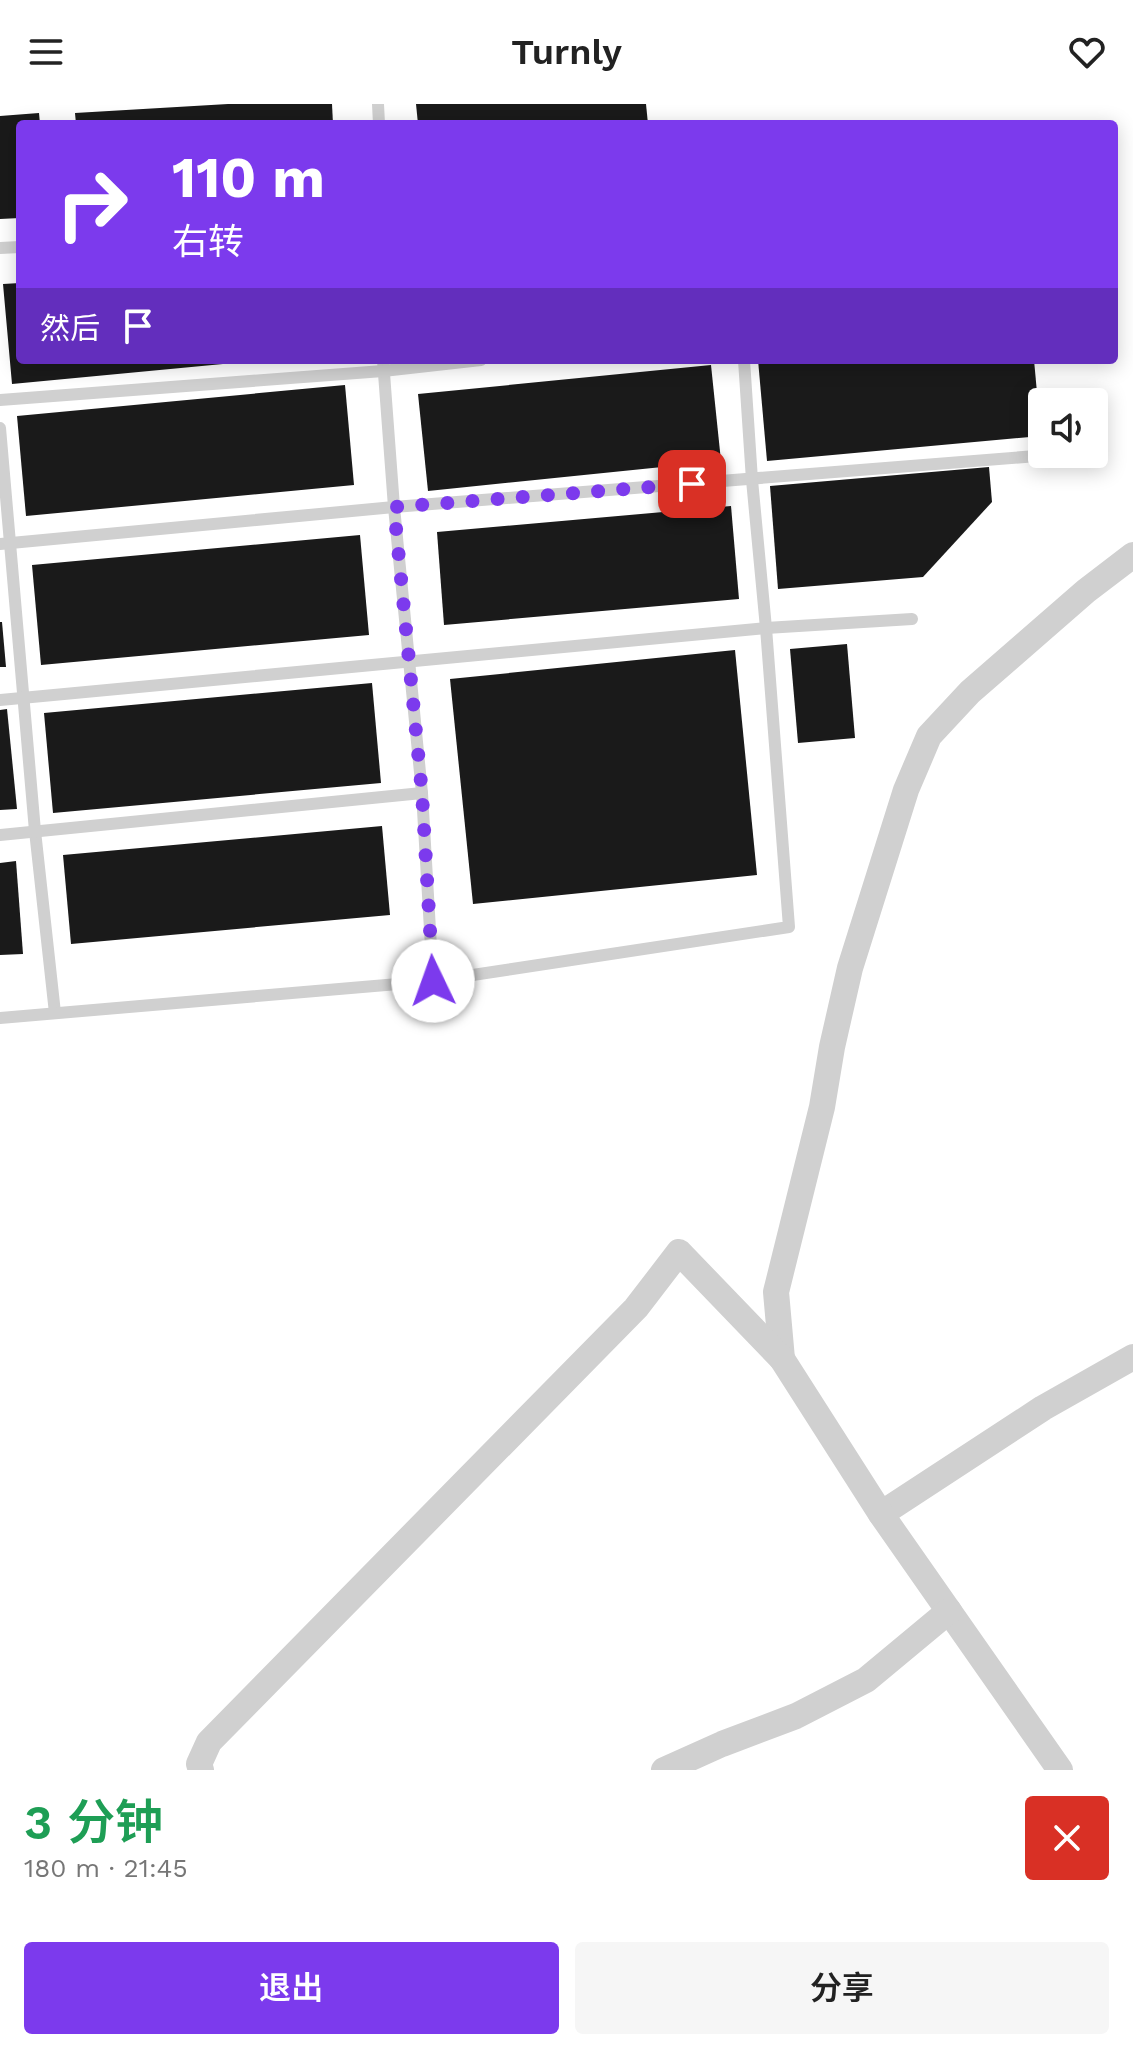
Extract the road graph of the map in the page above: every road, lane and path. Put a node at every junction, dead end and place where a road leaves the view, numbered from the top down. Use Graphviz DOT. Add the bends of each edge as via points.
graph roads {
  1 [pos="744,364"];
  2 [pos="383,365"];
  3 [pos="0,400"];
  4 [pos="0,428"];
  5 [pos="1028,457"];
  6 [pos="752,480"];
  7 [pos="394,507"];
  8 [pos="6,544"];
  9 [pos="1133,555"];
  10 [pos="912,619"];
  11 [pos="766,628"];
  12 [pos="410,663"];
  13 [pos="24,697"];
  14 [pos="0,700"];
  15 [pos="422,793"];
  16 [pos="35,831"];
  17 [pos="0,835"];
  18 [pos="433,981"];
  19 [pos="55,1013"];
  20 [pos="0,1018"];
  21 [pos="1133,1357"];
  22 [pos="782,1359"];
  23 [pos="881,1514"];
  24 [pos="949,1611"];
  25 [pos="201,1770"];
  26 [pos="664,1770"];
  27 [pos="1060,1770"];
  1 -- 6 [label="lane"];
  2 -- 3 [label="lane"];
  2 -- 7 [label="lane"];
  4 -- 8 [label="lane"];
  5 -- 6 [label="lane"];
  6 -- 7 [label="lane"];
  6 -- 11 [label="lane"];
  7 -- 8 [label="lane"];
  7 -- 12 [label="lane"];
  8 -- 13 [label="lane"];
  9 -- 22 [label="street" via="970,692 929,736 906,790 850,968 776,1292"];
  10 -- 11 [label="lane"];
  11 -- 12 [label="lane"];
  11 -- 18 [label="lane" via="789,927"];
  12 -- 13 [label="lane"];
  12 -- 15 [label="lane"];
  13 -- 14 [label="lane"];
  13 -- 16 [label="lane"];
  15 -- 16 [label="lane"];
  15 -- 18 [label="lane"];
  16 -- 17 [label="lane"];
  16 -- 19 [label="lane"];
  18 -- 19 [label="lane"];
  19 -- 20 [label="lane"];
  21 -- 23 [label="street" via="1043,1408"];
  22 -- 23 [label="street"];
  22 -- 25 [label="street" via="679,1252 636,1308 209,1742"];
  23 -- 24 [label="street"];
  24 -- 26 [label="street" via="866,1680 796,1716"];
  24 -- 27 [label="street"];
}
